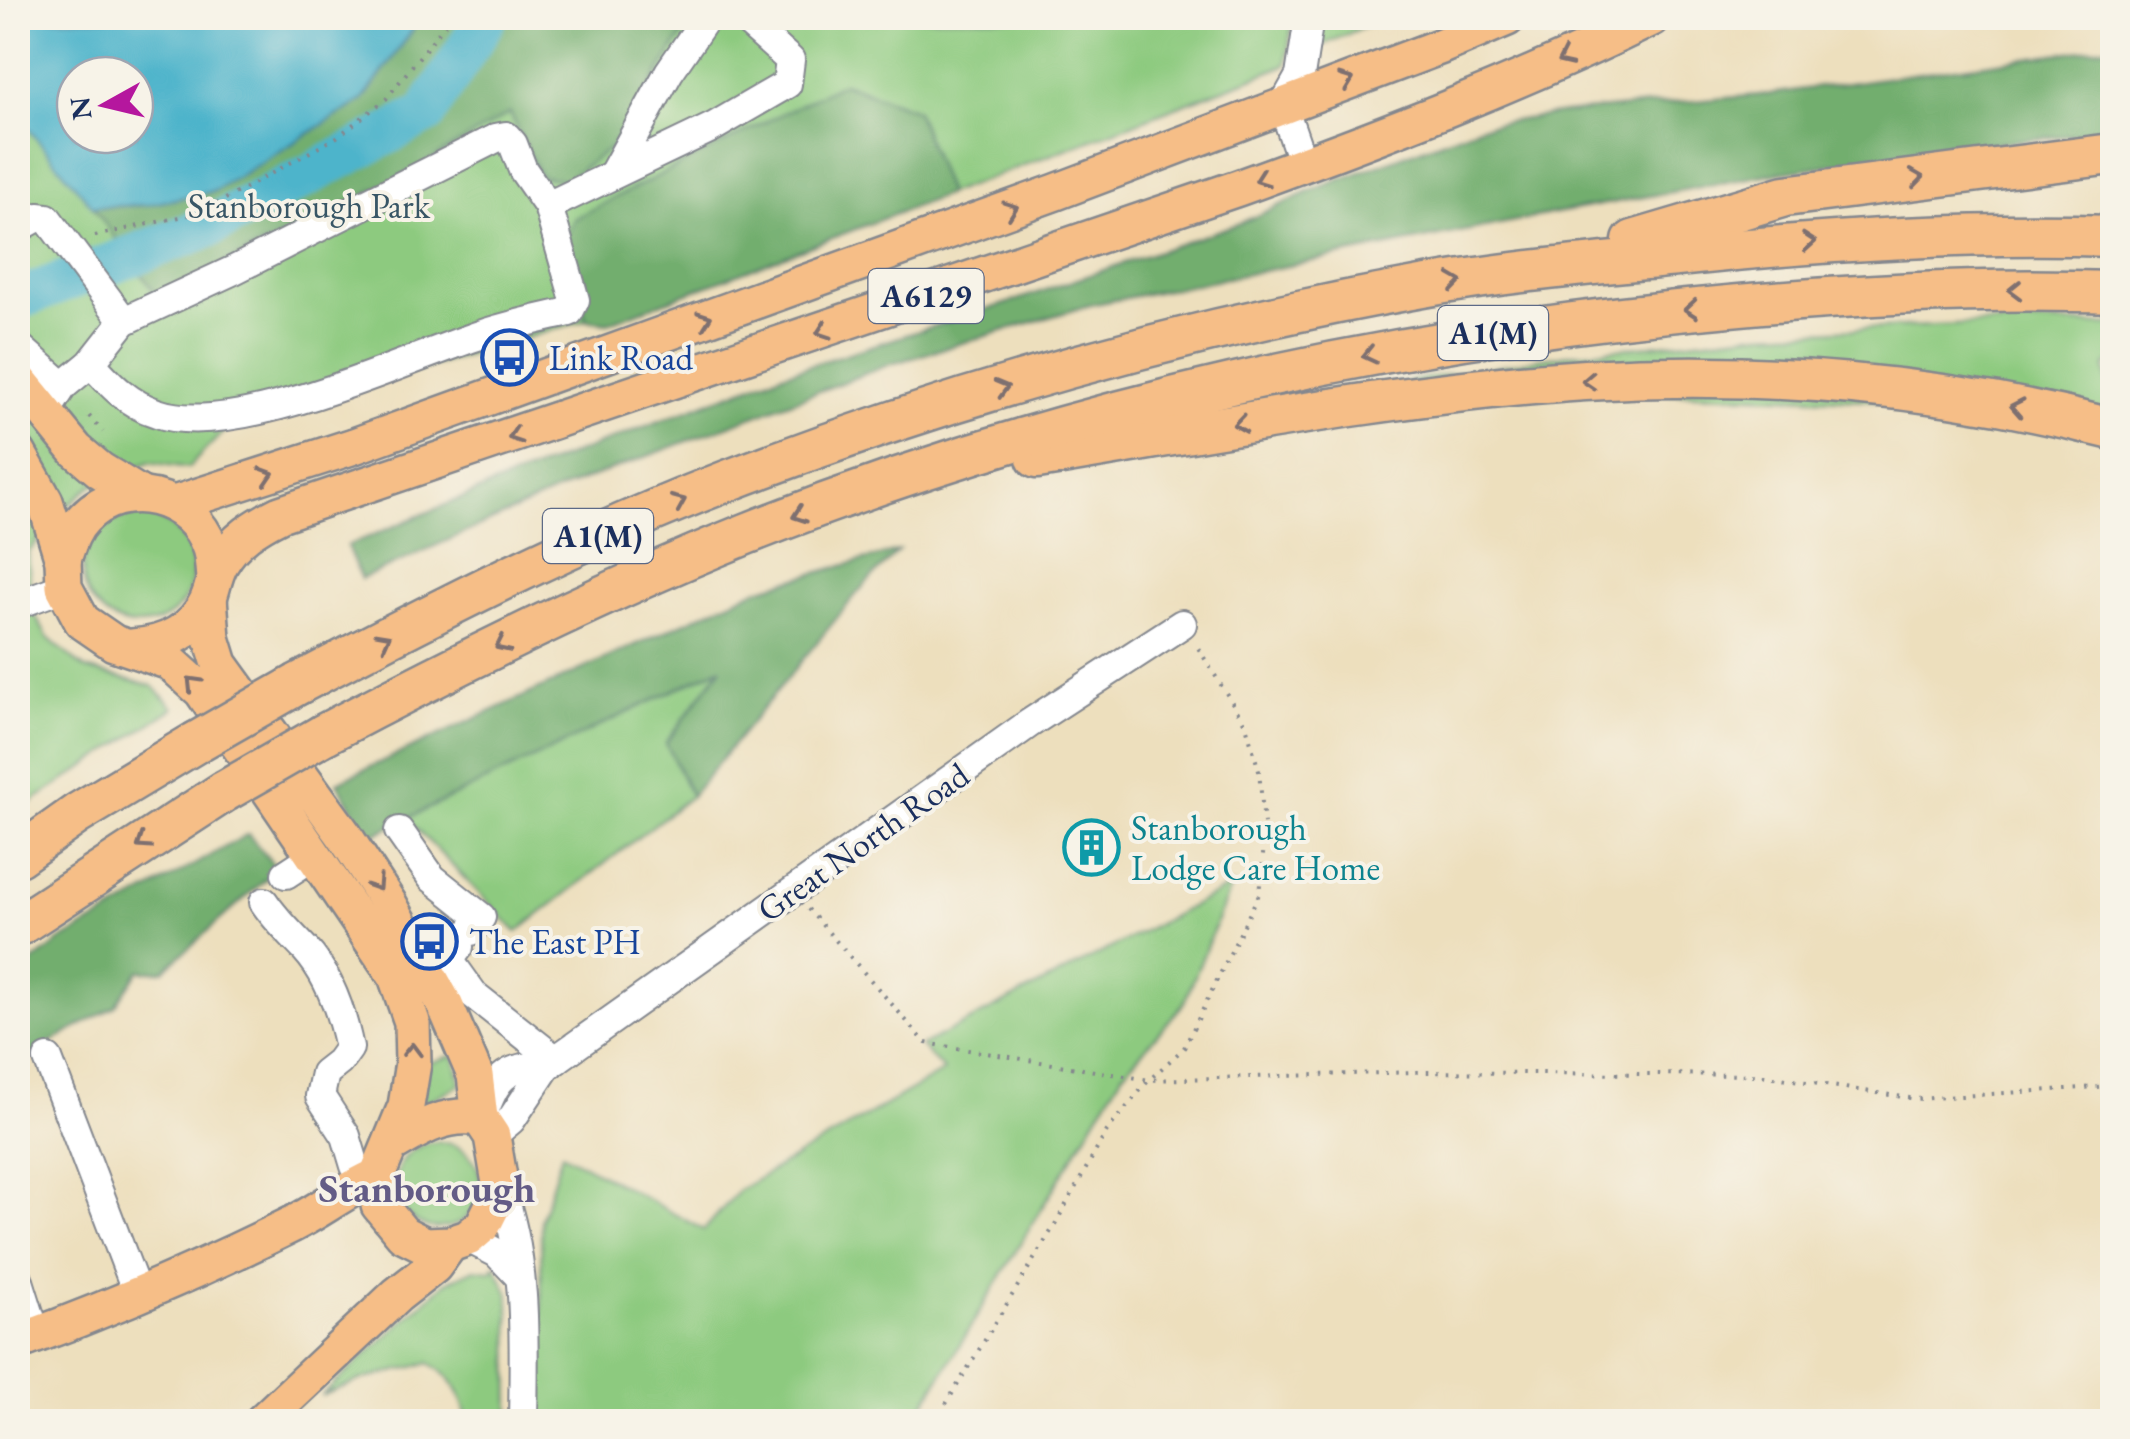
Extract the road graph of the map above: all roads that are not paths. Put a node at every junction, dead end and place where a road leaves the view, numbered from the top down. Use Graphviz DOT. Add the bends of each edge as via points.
graph roads {
  1 [pos="706,18"];
  2 [pos="743,18"];
  3 [pos="1309,18"];
  4 [pos="1507,18"];
  5 [pos="1652,18"];
  6 [pos="1283,106"];
  7 [pos="2112,154"];
  8 [pos="1303,164"];
  9 [pos="614,172"];
  10 [pos="548,206"];
  11 [pos="21,220"];
  12 [pos="2112,236"];
  13 [pos="1538,270"];
  14 [pos="2112,292"];
  15 [pos="124,320"];
  16 [pos="18,346"];
  17 [pos="91,363"];
  18 [pos="18,379"];
  19 [pos="54,399"];
  20 [pos="2112,428"];
  21 [pos="18,453"];
  22 [pos="891,482"];
  23 [pos="158,499"];
  24 [pos="64,574"];
  25 [pos="212,588"];
  26 [pos="18,604"];
  27 [pos="1182,624"];
  28 [pos="132,646"];
  29 [pos="399,831"];
  30 [pos="18,856"];
  31 [pos="264,902"];
  32 [pos="18,926"];
  33 [pos="48,1058"];
  34 [pos="552,1063"];
  35 [pos="484,1124"];
  36 [pos="385,1160"];
  37 [pos="501,1189"];
  38 [pos="322,1210"];
  39 [pos="394,1225"];
  40 [pos="459,1241"];
  41 [pos="518,1275"];
  42 [pos="18,1278"];
  43 [pos="138,1295"];
  44 [pos="397,1296"];
  45 [pos="27,1339"];
  46 [pos="262,1422"];
  47 [pos="522,1422"];
  1 -- 9 [label="street"];
  2 -- 9 [label="street" via="790,60 787,84"];
  3 -- 6 [label="street" via="1300,76"];
  6 -- 4 [label="main road, A6129, one-way"];
  5 -- 8 [label="main road, A6129, one-way" via="1522,80"];
  6 -- 8 [label="street"];
  23 -- 6 [label="main road, A6129, one-way" via="354,446"];
  13 -- 7 [label="highway, A1(M), one-way" via="1786,196"];
  8 -- 25 [label="main road, A6129, one-way" via="280,514 240,539 222,560"];
  9 -- 10 [label="street"];
  10 -- 15 [label="street" via="513,144 506,136 496,138"];
  10 -- 17 [label="street" via="575,300 569,312 219,419 158,414 118,393"];
  11 -- 15 [label="street" via="48,218"];
  13 -- 12 [label="highway, A1(M), one-way" via="1822,241"];
  30 -- 13 [label="highway, A1(M), one-way, bridge" via="298,684 547,558 724,482 909,415 1191,336 1424,286"];
  14 -- 22 [label="highway, A1(M), one-way" via="1834,296 1492,333 1112,414"];
  15 -- 17 [label="street"];
  16 -- 19 [label="street"];
  17 -- 19 [label="street"];
  18 -- 19 [label="main road"];
  19 -- 23 [label="main road" via="86,458"];
  20 -- 22 [label="highway, A1(M), one-way" via="1918,391 1754,378 1589,380 1336,408"];
  21 -- 24 [label="main road" via="45,501"];
  22 -- 32 [label="highway, A1(M), one-way, bridge" via="746,534 408,690 224,791"];
  23 -- 24 [label="main road" via="109,500 94,509 72,534"];
  23 -- 25 [label="main road" via="197,522 211,549"];
  24 -- 26 [label="street"];
  24 -- 28 [label="main road" via="82,622 114,643"];
  25 -- 28 [label="main road" via="187,629 152,646"];
  25 -- 35 [label="main road, one-way" via="212,638 220,664 413,945 475,1075"];
  27 -- 34 [label="street, Great North Road" via="1030,722"];
  36 -- 28 [label="main road, one-way" via="406,1106 413,1063 412,1022 396,976 301,864 202,691 170,662"];
  29 -- 34 [label="street" via="432,878 481,917 450,960 474,995"];
  31 -- 36 [label="street" via="307,950 342,1017 349,1048 325,1073 320,1096 346,1136 355,1166"];
  33 -- 43 [label="street"];
  34 -- 35 [label="street, Great North Road" via="520,1066 495,1084"];
  35 -- 36 [label="main road" via="446,1118 422,1126"];
  35 -- 37 [label="main road"];
  36 -- 38 [label="main road"];
  36 -- 39 [label="main road" via="380,1205"];
  37 -- 40 [label="main road" via="484,1225"];
  37 -- 41 [label="street" via="516,1237"];
  38 -- 39 [label="main road"];
  38 -- 43 [label="main road"];
  39 -- 40 [label="main road" via="426,1246"];
  39 -- 44 [label="main road" via="404,1274"];
  40 -- 41 [label="street" via="497,1254"];
  40 -- 44 [label="main road"];
  41 -- 47 [label="street"];
  42 -- 45 [label="street"];
  43 -- 45 [label="main road"];
  44 -- 46 [label="main road"];
}
